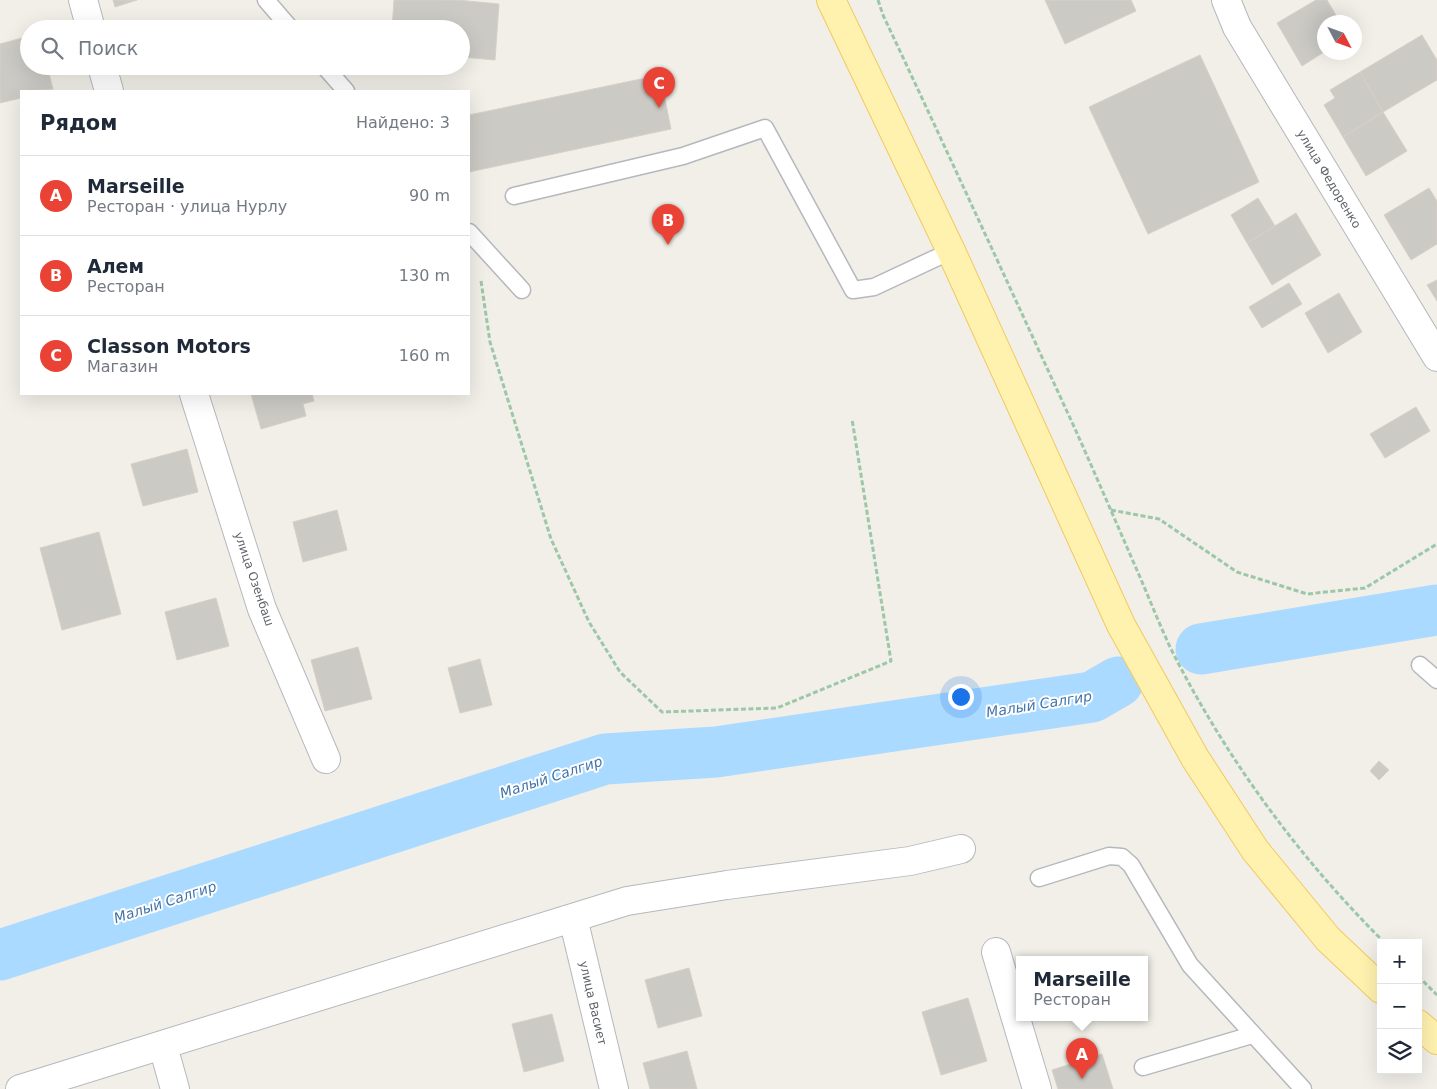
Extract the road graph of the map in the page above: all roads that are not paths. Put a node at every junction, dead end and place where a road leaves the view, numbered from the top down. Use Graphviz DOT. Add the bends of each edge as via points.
graph roads {
  1 [pos="83,0"];
  2 [pos="266,0"];
  3 [pos="831,0"];
  4 [pos="1226,0"];
  5 [pos="89,20"];
  6 [pos="283,20"];
  7 [pos="105,75"];
  8 [pos="332,75"];
  9 [pos="109,90"];
  10 [pos="345,90"];
  11 [pos="514,196"];
  12 [pos="472,237"];
  13 [pos="951,251"];
  14 [pos="522,290"];
  15 [pos="1437,357"];
  16 [pos="194,395"];
  17 [pos="1437,662"];
  18 [pos="1437,680"];
  19 [pos="326,759"];
  20 [pos="961,849"];
  21 [pos="1039,878"];
  22 [pos="573,918"];
  23 [pos="996,952"];
  24 [pos="1377,985"];
  25 [pos="1016,1019"];
  26 [pos="1017,1021"];
  27 [pos="1422,1027"];
  28 [pos="1252,1035"];
  29 [pos="1437,1040"];
  30 [pos="163,1046"];
  31 [pos="1142,1067"];
  32 [pos="20,1089"];
  33 [pos="175,1089"];
  34 [pos="614,1089"];
  35 [pos="1037,1089"];
  36 [pos="1303,1089"];
  1 -- 5 [label="street"];
  2 -- 6 [label="lane"];
  3 -- 13 [label="main road"];
  4 -- 15 [label="street, улица Федоренко" via="1237,27"];
  7 -- 9 [label="street"];
  8 -- 10 [label="lane"];
  11 -- 13 [label="lane" via="684,156 765,128 853,290 874,287"];
  12 -- 14 [label="lane"];
  13 -- 24 [label="main road" via="1121,625 1195,758 1261,857 1328,939"];
  16 -- 19 [label="street, улица Озенбаш" via="262,609"];
  17 -- 18 [label="lane" via="1420,665"];
  20 -- 22 [label="street" via="910,861 627,901"];
  21 -- 28 [label="lane" via="1109,856 1122,857 1130,865 1190,965"];
  22 -- 30 [label="street"];
  22 -- 34 [label="street, улица Васиет"];
  23 -- 25 [label="street"];
  26 -- 35 [label="street"];
  27 -- 29 [label="main road"];
  28 -- 31 [label="lane"];
  28 -- 36 [label="lane"];
  30 -- 32 [label="street"];
  30 -- 33 [label="street"];
}
